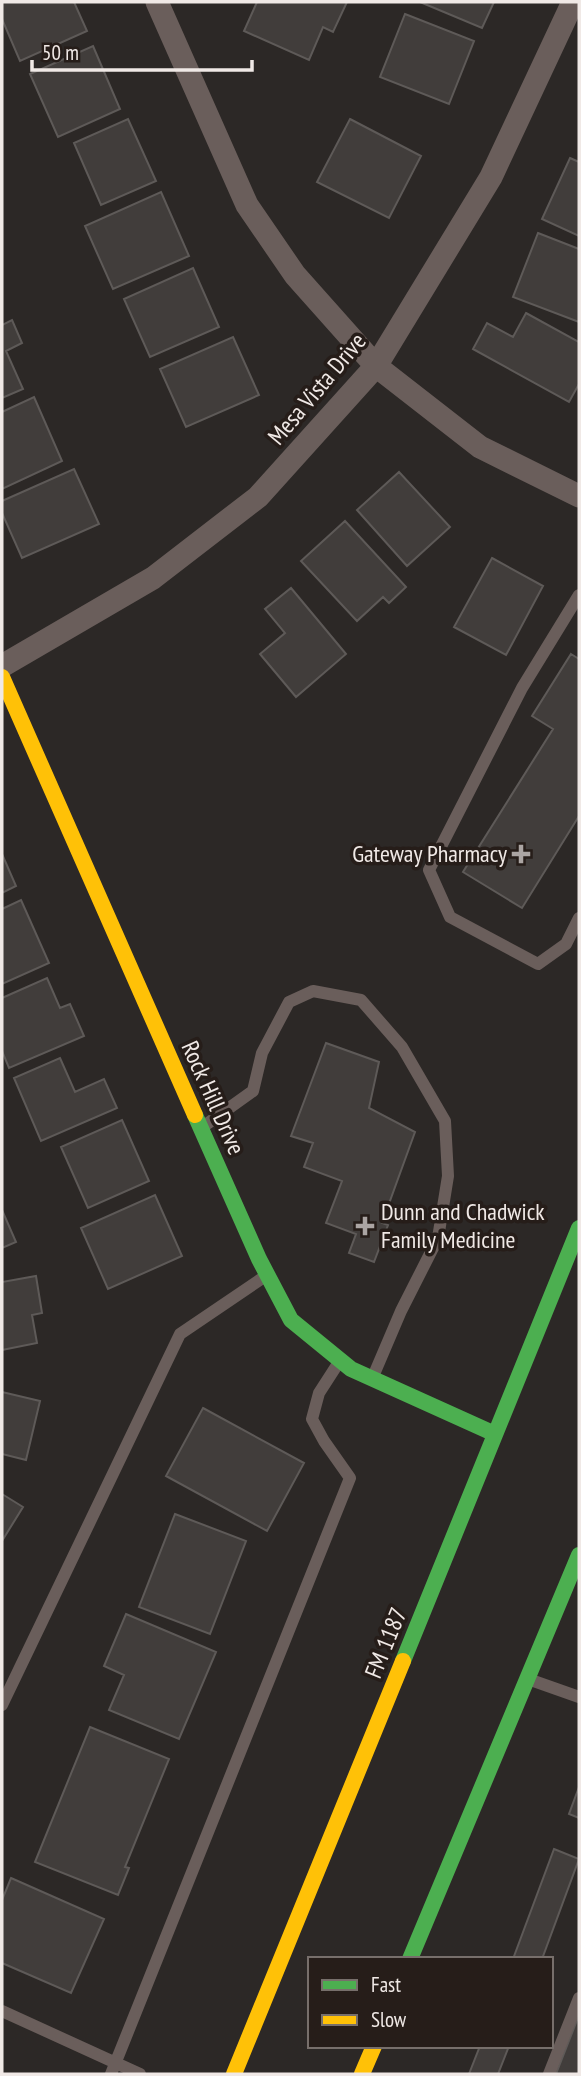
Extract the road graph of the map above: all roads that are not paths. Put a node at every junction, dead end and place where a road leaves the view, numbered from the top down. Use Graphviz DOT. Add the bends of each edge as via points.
graph roads {
  1 [pos="157,2"];
  2 [pos="573,2"];
  3 [pos="376,366"];
  4 [pos="579,496"];
  5 [pos="578,600"];
  6 [pos="2,666"];
  7 [pos="2,677"];
  8 [pos="579,918"];
  9 [pos="201,1128"];
  10 [pos="579,1228"];
  11 [pos="268,1274"];
  12 [pos="341,1360"];
  13 [pos="372,1379"];
  14 [pos="495,1434"];
  15 [pos="579,1555"];
  16 [pos="528,1679"];
  17 [pos="579,1697"];
  18 [pos="2,1705"];
  19 [pos="411,1957"];
  20 [pos="579,1998"];
  21 [pos="2,2011"];
  22 [pos="373,2048"];
  23 [pos="114,2069"];
  24 [pos="140,2074"];
  25 [pos="234,2074"];
  26 [pos="362,2074"];
  27 [pos="549,2074"];
  1 -- 3 [label="street" via="247,205 295,275"];
  2 -- 3 [label="street, Mesa Vista Drive" via="491,177"];
  3 -- 4 [label="street" via="480,447"];
  3 -- 6 [label="street, Mesa Vista Drive" via="258,498 153,578"];
  5 -- 8 [label="lane" via="522,688 429,870 450,917 538,964 566,944"];
  7 -- 9 [label="main road, Rock Hill Drive"];
  9 -- 11 [label="main road, Rock Hill Drive"];
  9 -- 13 [label="lane" via="253,1091 262,1053 289,1002 313,991 361,1000 402,1047 445,1121 448,1176 438,1238"];
  10 -- 14 [label="main road, FM 1187 / FM 1187"];
  11 -- 12 [label="main road, Rock Hill Drive" via="291,1320"];
  11 -- 18 [label="lane" via="180,1334"];
  12 -- 13 [label="main road, Rock Hill Drive"];
  12 -- 23 [label="lane" via="319,1392 312,1419 350,1478"];
  13 -- 14 [label="main road, Rock Hill Drive"];
  14 -- 25 [label="main road, FM 1187 / FM 1187"];
  15 -- 16 [label="main road"];
  16 -- 17 [label="lane"];
  16 -- 19 [label="main road"];
  20 -- 27 [label="lane"];
  21 -- 23 [label="lane"];
  22 -- 26 [label="main road"];
  23 -- 24 [label="lane"];
}
